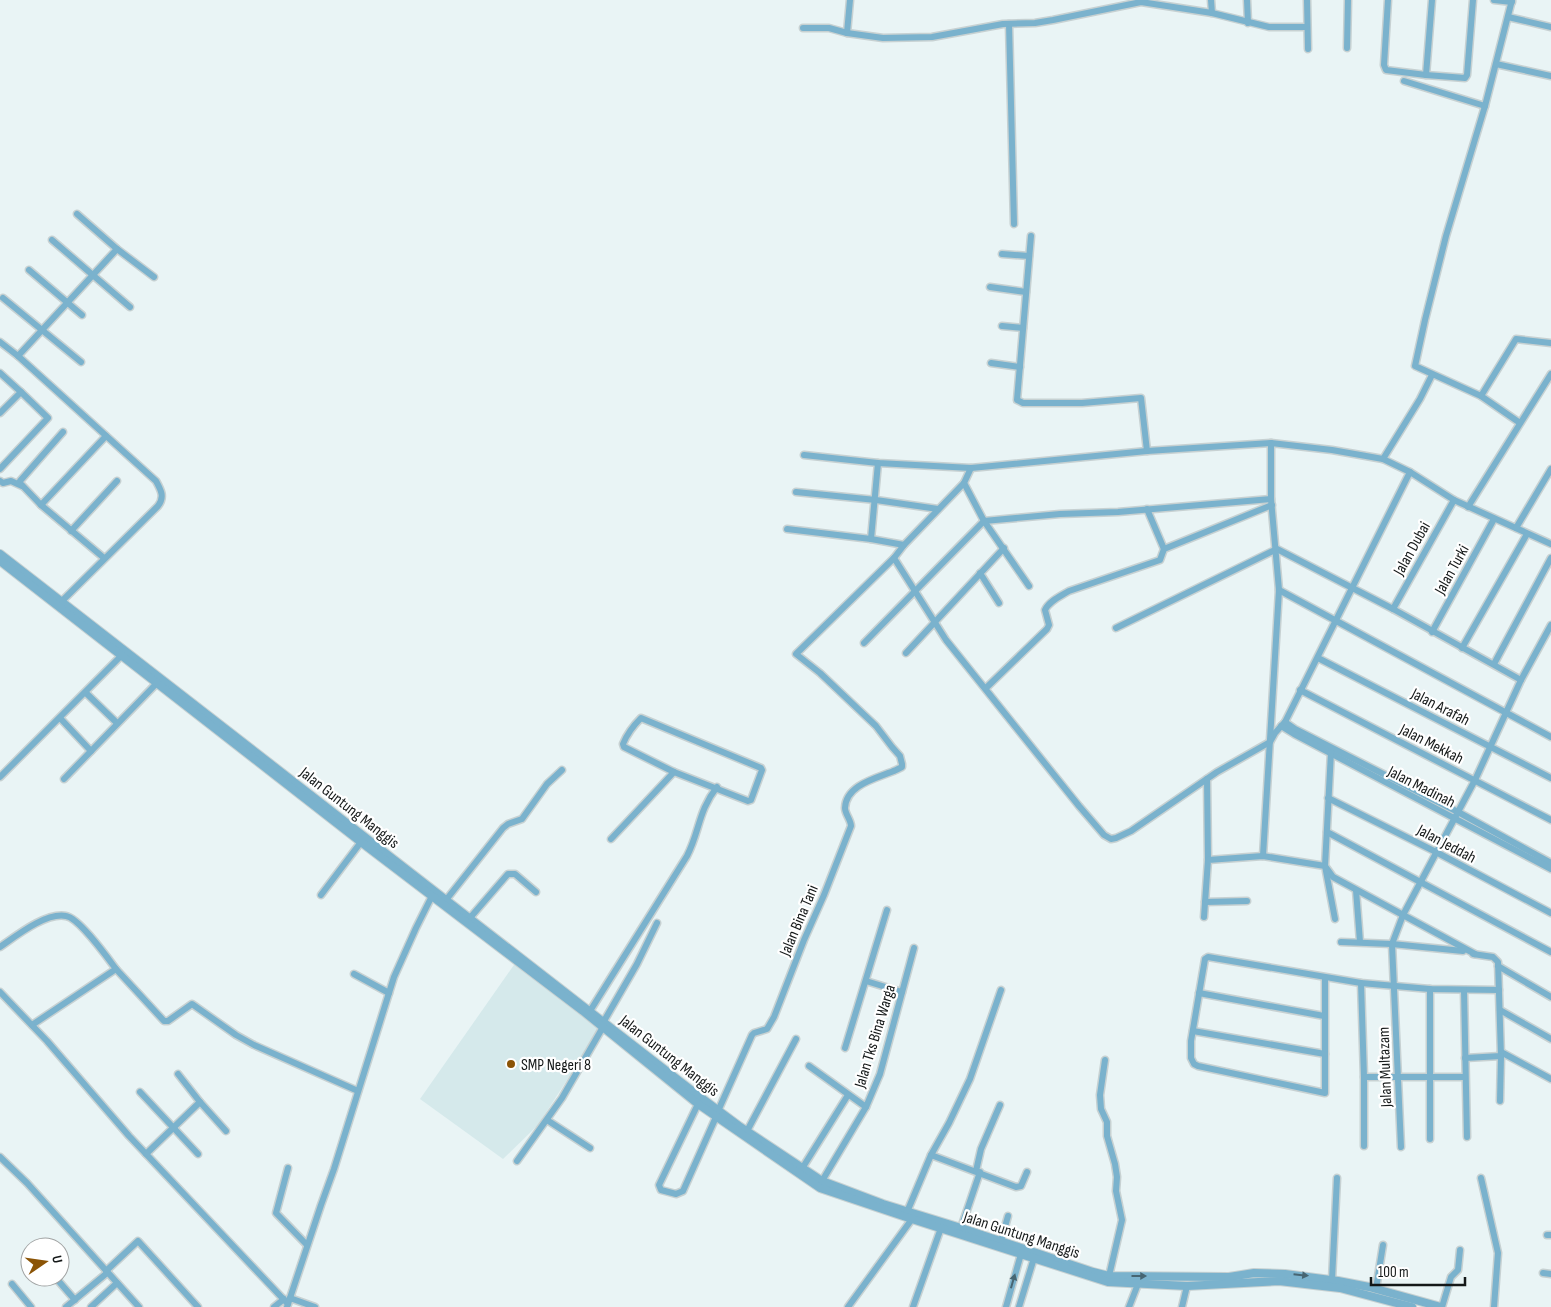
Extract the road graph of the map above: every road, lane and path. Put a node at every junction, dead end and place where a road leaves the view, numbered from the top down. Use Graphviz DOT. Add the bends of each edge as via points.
graph roads {
  1 [pos="850,0"];
  2 [pos="1178,0"];
  3 [pos="1210,0"];
  4 [pos="1247,0"];
  5 [pos="1307,0"];
  6 [pos="1348,0"];
  7 [pos="1388,0"];
  8 [pos="1432,0"];
  9 [pos="1473,0"];
  10 [pos="1494,0"];
  11 [pos="1141,1"];
  12 [pos="1512,1"];
  13 [pos="1178,8"];
  14 [pos="1212,13"];
  15 [pos="1508,17"];
  16 [pos="1248,23"];
  17 [pos="1009,24"];
  18 [pos="1551,27"];
  19 [pos="802,28"];
  20 [pos="1307,28"];
  21 [pos="847,33"];
  22 [pos="1347,48"];
  23 [pos="1308,49"];
  24 [pos="1496,64"];
  25 [pos="1426,76"];
  26 [pos="1551,76"];
  27 [pos="1404,81"];
  28 [pos="1485,106"];
  29 [pos="77,214"];
  30 [pos="1014,224"];
  31 [pos="1031,236"];
  32 [pos="52,240"];
  33 [pos="117,249"];
  34 [pos="1002,254"];
  35 [pos="1029,256"];
  36 [pos="29,270"];
  37 [pos="93,274"];
  38 [pos="154,277"];
  39 [pos="990,287"];
  40 [pos="1026,292"];
  41 [pos="3,298"];
  42 [pos="67,302"];
  43 [pos="130,307"];
  44 [pos="82,315"];
  45 [pos="1002,326"];
  46 [pos="1024,328"];
  47 [pos="42,329"];
  48 [pos="0,342"];
  49 [pos="1551,343"];
  50 [pos="18,356"];
  51 [pos="81,362"];
  52 [pos="991,363"];
  53 [pos="1020,366"];
  54 [pos="0,373"];
  55 [pos="1551,374"];
  56 [pos="1432,375"];
  57 [pos="21,392"];
  58 [pos="1481,396"];
  59 [pos="0,413"];
  60 [pos="1520,423"];
  61 [pos="63,432"];
  62 [pos="106,436"];
  63 [pos="1271,443"];
  64 [pos="1147,451"];
  65 [pos="804,455"];
  66 [pos="1383,459"];
  67 [pos="878,463"];
  68 [pos="971,468"];
  69 [pos="0,469"];
  70 [pos="1551,470"];
  71 [pos="1410,472"];
  72 [pos="0,481"];
  73 [pos="117,481"];
  74 [pos="964,483"];
  75 [pos="22,486"];
  76 [pos="796,492"];
  77 [pos="876,500"];
  78 [pos="1454,500"];
  79 [pos="1272,502"];
  80 [pos="41,505"];
  81 [pos="1468,508"];
  82 [pos="938,509"];
  83 [pos="1147,509"];
  84 [pos="1494,519"];
  85 [pos="984,521"];
  86 [pos="1516,528"];
  87 [pos="787,529"];
  88 [pos="71,531"];
  89 [pos="1527,534"];
  90 [pos="871,539"];
  91 [pos="1551,544"];
  92 [pos="904,545"];
  93 [pos="1004,548"];
  94 [pos="1276,549"];
  95 [pos="1164,550"];
  96 [pos="0,554"];
  97 [pos="104,558"];
  98 [pos="894,558"];
  99 [pos="1551,558"];
  100 [pos="0,561"];
  101 [pos="980,573"];
  102 [pos="1029,586"];
  103 [pos="1351,588"];
  104 [pos="1279,590"];
  105 [pos="914,591"];
  106 [pos="62,601"];
  107 [pos="999,603"];
  108 [pos="1392,609"];
  109 [pos="1335,620"];
  110 [pos="935,622"];
  111 [pos="87,625"];
  112 [pos="1551,625"];
  113 [pos="1116,628"];
  114 [pos="1432,632"];
  115 [pos="864,643"];
  116 [pos="1462,648"];
  117 [pos="906,653"];
  118 [pos="122,655"];
  119 [pos="1318,658"];
  120 [pos="1494,664"];
  121 [pos="1521,680"];
  122 [pos="157,683"];
  123 [pos="986,688"];
  124 [pos="1300,690"];
  125 [pos="86,693"];
  126 [pos="1507,714"];
  127 [pos="60,718"];
  128 [pos="118,723"];
  129 [pos="1283,724"];
  130 [pos="1551,737"];
  131 [pos="1270,742"];
  132 [pos="1490,747"];
  133 [pos="91,751"];
  134 [pos="1331,751"];
  135 [pos="562,770"];
  136 [pos="674,772"];
  137 [pos="0,777"];
  138 [pos="1551,778"];
  139 [pos="64,779"];
  140 [pos="1207,779"];
  141 [pos="1475,780"];
  142 [pos="717,787"];
  143 [pos="1328,798"];
  144 [pos="1456,815"];
  145 [pos="1551,820"];
  146 [pos="1327,832"];
  147 [pos="611,839"];
  148 [pos="361,842"];
  149 [pos="1436,852"];
  150 [pos="1263,856"];
  151 [pos="1208,860"];
  152 [pos="1551,863"];
  153 [pos="1325,866"];
  154 [pos="1551,869"];
  155 [pos="1420,883"];
  156 [pos="1356,890"];
  157 [pos="536,892"];
  158 [pos="321,894"];
  159 [pos="439,898"];
  160 [pos="1205,902"];
  161 [pos="1247,902"];
  162 [pos="887,910"];
  163 [pos="1551,914"];
  164 [pos="1403,915"];
  165 [pos="1204,917"];
  166 [pos="470,919"];
  167 [pos="1335,919"];
  168 [pos="657,923"];
  169 [pos="1340,942"];
  170 [pos="1360,942"];
  171 [pos="1392,944"];
  172 [pos="0,947"];
  173 [pos="914,948"];
  174 [pos="1550,950"];
  175 [pos="1475,954"];
  176 [pos="1498,966"];
  177 [pos="116,969"];
  178 [pos="354,974"];
  179 [pos="1325,978"];
  180 [pos="866,981"];
  181 [pos="1361,983"];
  182 [pos="1394,986"];
  183 [pos="1430,989"];
  184 [pos="1001,990"];
  185 [pos="1464,990"];
  186 [pos="1499,990"];
  187 [pos="0,992"];
  188 [pos="902,992"];
  189 [pos="389,993"];
  190 [pos="1199,993"];
  191 [pos="1551,997"];
  192 [pos="590,1010"];
  193 [pos="1500,1010"];
  194 [pos="1324,1016"];
  195 [pos="603,1024"];
  196 [pos="32,1025"];
  197 [pos="1193,1031"];
  198 [pos="796,1038"];
  199 [pos="1551,1039"];
  200 [pos="845,1048"];
  201 [pos="1325,1054"];
  202 [pos="1501,1054"];
  203 [pos="1465,1058"];
  204 [pos="1105,1060"];
  205 [pos="810,1066"];
  206 [pos="178,1074"];
  207 [pos="1364,1077"];
  208 [pos="1430,1077"];
  209 [pos="1465,1077"];
  210 [pos="1398,1078"];
  211 [pos="1551,1079"];
  212 [pos="358,1091"];
  213 [pos="140,1092"];
  214 [pos="848,1095"];
  215 [pos="1500,1101"];
  216 [pos="200,1102"];
  217 [pos="698,1104"];
  218 [pos="1000,1105"];
  219 [pos="866,1107"];
  220 [pos="717,1114"];
  221 [pos="546,1120"];
  222 [pos="174,1127"];
  223 [pos="226,1131"];
  224 [pos="747,1131"];
  225 [pos="1467,1137"];
  226 [pos="1430,1139"];
  227 [pos="1364,1146"];
  228 [pos="1401,1147"];
  229 [pos="590,1148"];
  230 [pos="146,1154"];
  231 [pos="198,1154"];
  232 [pos="931,1155"];
  233 [pos="0,1157"];
  234 [pos="517,1161"];
  235 [pos="288,1168"];
  236 [pos="803,1168"];
  237 [pos="978,1172"];
  238 [pos="1027,1172"];
  239 [pos="1337,1178"];
  240 [pos="1481,1178"];
  241 [pos="822,1182"];
  242 [pos="910,1216"];
  243 [pos="1008,1216"];
  244 [pos="941,1228"];
  245 [pos="961,1228"];
  246 [pos="1001,1241"];
  247 [pos="307,1245"];
  248 [pos="1383,1245"];
  249 [pos="1460,1250"];
  250 [pos="1021,1254"];
  251 [pos="1034,1258"];
  252 [pos="107,1272"];
  253 [pos="1543,1273"];
  254 [pos="1551,1274"];
  255 [pos="1109,1276"];
  256 [pos="1332,1280"];
  257 [pos="117,1283"];
  258 [pos="12,1284"];
  259 [pos="1138,1284"];
  260 [pos="1187,1286"];
  261 [pos="64,1287"];
  262 [pos="1376,1289"];
  263 [pos="75,1300"];
  264 [pos="287,1302"];
  265 [pos="30,1307"];
  266 [pos="66,1307"];
  267 [pos="91,1307"];
  268 [pos="137,1307"];
  269 [pos="198,1307"];
  270 [pos="274,1307"];
  271 [pos="315,1307"];
  272 [pos="848,1307"];
  273 [pos="913,1307"];
  274 [pos="1006,1307"];
  275 [pos="1019,1307"];
  276 [pos="1129,1307"];
  277 [pos="1182,1307"];
  278 [pos="1412,1307"];
  279 [pos="1441,1307"];
  280 [pos="1494,1307"];
  1 -- 21 [label="street"];
  2 -- 13 [label="street"];
  3 -- 14 [label="street"];
  4 -- 16 [label="street"];
  5 -- 20 [label="street"];
  6 -- 22 [label="street"];
  7 -- 25 [label="street" via="1384,68"];
  8 -- 25 [label="street"];
  9 -- 25 [label="street" via="1467,76"];
  10 -- 12 [label="street"];
  11 -- 13 [label="street"];
  11 -- 17 [label="street" via="1053,20"];
  12 -- 15 [label="street"];
  13 -- 14 [label="street"];
  14 -- 16 [label="street"];
  15 -- 18 [label="street"];
  15 -- 24 [label="street"];
  16 -- 20 [label="street"];
  17 -- 21 [label="street" via="932,37 883,38"];
  17 -- 30 [label="street"];
  19 -- 21 [label="street" via="829,28"];
  20 -- 23 [label="street"];
  24 -- 26 [label="street"];
  24 -- 28 [label="street"];
  27 -- 28 [label="street"];
  28 -- 56 [label="street" via="1446,236 1415,366"];
  29 -- 33 [label="street"];
  31 -- 35 [label="street"];
  32 -- 37 [label="street"];
  33 -- 37 [label="street"];
  33 -- 38 [label="street"];
  34 -- 35 [label="street"];
  35 -- 40 [label="street"];
  36 -- 42 [label="street"];
  37 -- 42 [label="street"];
  37 -- 43 [label="street"];
  39 -- 40 [label="street"];
  40 -- 46 [label="street"];
  41 -- 47 [label="street"];
  42 -- 44 [label="street"];
  42 -- 47 [label="street"];
  45 -- 46 [label="street"];
  46 -- 53 [label="street"];
  47 -- 50 [label="street"];
  47 -- 51 [label="street"];
  48 -- 50 [label="street"];
  49 -- 58 [label="street" via="1516,339"];
  50 -- 62 [label="street"];
  52 -- 53 [label="street"];
  53 -- 64 [label="street" via="1018,400 1023,403 1141,398"];
  54 -- 57 [label="street"];
  55 -- 60 [label="street"];
  56 -- 58 [label="street"];
  56 -- 66 [label="street"];
  57 -- 59 [label="street"];
  57 -- 69 [label="street" via="48,418"];
  58 -- 60 [label="street"];
  60 -- 81 [label="street"];
  61 -- 75 [label="street" via="20,481"];
  62 -- 80 [label="street"];
  62 -- 97 [label="street" via="156,481 162,501"];
  63 -- 64 [label="street"];
  63 -- 66 [label="street"];
  63 -- 79 [label="street"];
  64 -- 68 [label="street"];
  65 -- 67 [label="street"];
  66 -- 71 [label="street"];
  67 -- 68 [label="street"];
  67 -- 77 [label="street"];
  68 -- 74 [label="street"];
  70 -- 86 [label="street"];
  71 -- 78 [label="street"];
  71 -- 103 [label="street"];
  72 -- 75 [label="street"];
  73 -- 88 [label="street"];
  74 -- 82 [label="street"];
  74 -- 85 [label="street"];
  75 -- 80 [label="street"];
  76 -- 77 [label="street"];
  77 -- 82 [label="street"];
  77 -- 90 [label="street"];
  78 -- 81 [label="street"];
  78 -- 108 [label="street, Jalan Dubai"];
  79 -- 83 [label="street"];
  79 -- 94 [label="street"];
  79 -- 95 [label="street"];
  80 -- 88 [label="street"];
  81 -- 84 [label="street"];
  82 -- 92 [label="street"];
  83 -- 85 [label="street"];
  83 -- 95 [label="street"];
  84 -- 86 [label="street"];
  84 -- 114 [label="street, Jalan Turki"];
  85 -- 93 [label="street"];
  85 -- 105 [label="street"];
  86 -- 89 [label="street"];
  87 -- 90 [label="street"];
  88 -- 97 [label="street"];
  89 -- 91 [label="street"];
  89 -- 116 [label="street"];
  90 -- 92 [label="street"];
  92 -- 98 [label="street"];
  93 -- 101 [label="street"];
  93 -- 102 [label="street"];
  94 -- 103 [label="street"];
  94 -- 104 [label="street"];
  94 -- 113 [label="street"];
  95 -- 123 [label="street" via="1160,560 1069,591 1048,604 1044,610 1049,625 1047,629"];
  96 -- 106 [label="street, Jalan Guntung Manggis"];
  97 -- 106 [label="street"];
  98 -- 105 [label="street"];
  98 -- 220 [label="street, Jalan Bina Tani" via="796,654 876,726 900,756 902,764 899,769 859,786 850,794 845,809 851,826 774,1017 767,1029 752,1035"];
  99 -- 120 [label="street"];
  100 -- 111 [label="street, Jalan Guntung Manggis"];
  101 -- 107 [label="street"];
  101 -- 110 [label="street"];
  103 -- 108 [label="street"];
  103 -- 109 [label="street"];
  104 -- 109 [label="street"];
  104 -- 131 [label="street"];
  105 -- 110 [label="street"];
  105 -- 115 [label="street"];
  106 -- 111 [label="street, Jalan Guntung Manggis"];
  108 -- 114 [label="street"];
  109 -- 119 [label="street"];
  109 -- 126 [label="street"];
  110 -- 117 [label="street"];
  110 -- 123 [label="street"];
  111 -- 118 [label="street, Jalan Guntung Manggis"];
  111 -- 159 [label="street, Jalan Guntung Manggis"];
  112 -- 121 [label="street"];
  114 -- 116 [label="street"];
  116 -- 120 [label="street"];
  118 -- 122 [label="street, Jalan Guntung Manggis"];
  118 -- 125 [label="street"];
  119 -- 124 [label="street"];
  119 -- 132 [label="street, Jalan Arafah"];
  120 -- 121 [label="street"];
  121 -- 126 [label="street"];
  122 -- 128 [label="street"];
  122 -- 148 [label="street, Jalan Guntung Manggis"];
  123 -- 140 [label="street" via="1104,835 1111,839 1131,831"];
  124 -- 129 [label="street"];
  124 -- 141 [label="street, Jalan Mekkah"];
  125 -- 127 [label="street"];
  125 -- 128 [label="street"];
  126 -- 130 [label="street"];
  126 -- 132 [label="street"];
  127 -- 133 [label="street"];
  127 -- 137 [label="street"];
  128 -- 133 [label="street"];
  129 -- 131 [label="street"];
  129 -- 134 [label="street, Jalan Madinah"];
  131 -- 140 [label="street"];
  131 -- 150 [label="street"];
  132 -- 138 [label="street, Jalan Arafah"];
  132 -- 141 [label="street"];
  133 -- 139 [label="street"];
  134 -- 143 [label="street"];
  134 -- 144 [label="street, Jalan Madinah"];
  135 -- 159 [label="street" via="547,784 522,819 503,828"];
  136 -- 142 [label="street"];
  136 -- 142 [label="street" via="624,747 625,738 641,718 762,768 750,800"];
  136 -- 147 [label="street"];
  140 -- 151 [label="street"];
  141 -- 144 [label="street"];
  141 -- 145 [label="street, Jalan Mekkah"];
  142 -- 192 [label="street" via="705,804 687,856"];
  143 -- 146 [label="street"];
  143 -- 149 [label="street, Jalan Jeddah"];
  144 -- 149 [label="street"];
  144 -- 152 [label="street, Jalan Madinah"];
  144 -- 154 [label="street, Jalan Madinah"];
  146 -- 153 [label="street"];
  146 -- 155 [label="street"];
  148 -- 158 [label="street"];
  148 -- 159 [label="street, Jalan Guntung Manggis"];
  149 -- 155 [label="street"];
  149 -- 163 [label="street, Jalan Jeddah"];
  150 -- 151 [label="street"];
  150 -- 153 [label="street"];
  151 -- 160 [label="street"];
  153 -- 156 [label="street" via="1333,878"];
  153 -- 167 [label="street"];
  155 -- 164 [label="street"];
  155 -- 174 [label="street"];
  156 -- 164 [label="street"];
  156 -- 170 [label="street"];
  157 -- 166 [label="street" via="515,874 508,874"];
  159 -- 166 [label="street, Jalan Guntung Manggis"];
  159 -- 189 [label="street" via="402,956"];
  159 -- 195 [label="street, Jalan Guntung Manggis"];
  160 -- 161 [label="street"];
  160 -- 165 [label="street"];
  162 -- 180 [label="street"];
  164 -- 171 [label="street"];
  164 -- 175 [label="street"];
  166 -- 192 [label="street, Jalan Guntung Manggis"];
  168 -- 195 [label="street"];
  169 -- 170 [label="street"];
  170 -- 171 [label="street"];
  171 -- 175 [label="street"];
  171 -- 182 [label="street, Jalan Multazam"];
  172 -- 177 [label="street" via="47,917 64,915 71,917 85,931"];
  173 -- 188 [label="street, Jalan Tks Bina Warga"];
  175 -- 176 [label="street" via="1496,958"];
  176 -- 186 [label="street"];
  176 -- 191 [label="street"];
  177 -- 196 [label="street"];
  177 -- 212 [label="street" via="164,1021 192,1004 254,1045"];
  178 -- 189 [label="street"];
  179 -- 181 [label="street"];
  179 -- 190 [label="street" via="1208,957"];
  179 -- 194 [label="street"];
  180 -- 188 [label="street"];
  180 -- 200 [label="street"];
  181 -- 182 [label="street"];
  181 -- 207 [label="street"];
  182 -- 183 [label="street"];
  182 -- 210 [label="street, Jalan Multazam"];
  183 -- 185 [label="street"];
  183 -- 208 [label="street"];
  184 -- 232 [label="street" via="970,1079"];
  185 -- 186 [label="street"];
  185 -- 203 [label="street"];
  186 -- 193 [label="street"];
  187 -- 196 [label="street"];
  188 -- 219 [label="street, Jalan Tks Bina Warga" via="880,1074"];
  189 -- 212 [label="street"];
  190 -- 194 [label="street"];
  190 -- 197 [label="street"];
  192 -- 195 [label="street, Jalan Guntung Manggis"];
  193 -- 199 [label="street"];
  193 -- 202 [label="street"];
  194 -- 201 [label="street"];
  195 -- 217 [label="street, Jalan Guntung Manggis"];
  195 -- 220 [label="street, Jalan Guntung Manggis"];
  195 -- 221 [label="street" via="562,1098"];
  196 -- 230 [label="street"];
  197 -- 201 [label="street"];
  197 -- 201 [label="street" via="1191,1058 1198,1066 1325,1093"];
  198 -- 224 [label="street"];
  202 -- 203 [label="street"];
  202 -- 211 [label="street"];
  202 -- 215 [label="street"];
  203 -- 209 [label="street"];
  204 -- 255 [label="street" via="1101,1109 1115,1164 1122,1220"];
  205 -- 214 [label="street"];
  206 -- 216 [label="street"];
  207 -- 210 [label="street"];
  207 -- 227 [label="street"];
  208 -- 209 [label="street"];
  208 -- 210 [label="street"];
  208 -- 226 [label="street"];
  209 -- 225 [label="street"];
  210 -- 228 [label="street, Jalan Multazam"];
  212 -- 247 [label="street"];
  213 -- 222 [label="street"];
  214 -- 219 [label="street"];
  214 -- 236 [label="street"];
  216 -- 222 [label="street"];
  216 -- 223 [label="street"];
  217 -- 220 [label="street, Jalan Guntung Manggis"];
  217 -- 220 [label="street" via="659,1185 661,1190 676,1194 683,1191"];
  218 -- 237 [label="street" via="981,1149"];
  219 -- 241 [label="street, Jalan Tks Bina Warga"];
  220 -- 224 [label="street, Jalan Guntung Manggis"];
  220 -- 242 [label="street, Jalan Guntung Manggis" via="820,1188"];
  221 -- 229 [label="street"];
  221 -- 234 [label="street"];
  222 -- 230 [label="street"];
  222 -- 231 [label="street"];
  224 -- 236 [label="street, Jalan Guntung Manggis"];
  230 -- 264 [label="street"];
  232 -- 237 [label="street"];
  232 -- 242 [label="street"];
  233 -- 252 [label="street"];
  235 -- 247 [label="street" via="276,1213"];
  236 -- 241 [label="street, Jalan Guntung Manggis"];
  237 -- 238 [label="street" via="1019,1187"];
  237 -- 245 [label="street"];
  239 -- 256 [label="street"];
  240 -- 280 [label="street" via="1498,1253"];
  241 -- 242 [label="street, Jalan Guntung Manggis"];
  242 -- 244 [label="street, Jalan Guntung Manggis"];
  242 -- 245 [label="street, Jalan Guntung Manggis"];
  242 -- 272 [label="street"];
  243 -- 246 [label="street"];
  244 -- 250 [label="street, Jalan Guntung Manggis"];
  244 -- 273 [label="street"];
  245 -- 246 [label="street, Jalan Guntung Manggis"];
  246 -- 255 [label="street, Jalan Guntung Manggis"];
  247 -- 264 [label="street"];
  248 -- 262 [label="street"];
  249 -- 279 [label="street" via="1458,1270 1451,1277"];
  250 -- 251 [label="street, Jalan Guntung Manggis"];
  274 -- 250 [label="street, one-way"];
  251 -- 259 [label="street, Jalan Guntung Manggis" via="1094,1279"];
  251 -- 275 [label="street"];
  252 -- 257 [label="street"];
  252 -- 263 [label="street"];
  252 -- 269 [label="street" via="138,1241"];
  253 -- 254 [label="street"];
  255 -- 256 [label="street, Jalan Guntung Manggis, one-way" via="1229,1277 1260,1273"];
  256 -- 262 [label="street, Jalan Guntung Manggis"];
  257 -- 267 [label="street"];
  257 -- 268 [label="street"];
  258 -- 265 [label="street"];
  259 -- 260 [label="street, Jalan Guntung Manggis"];
  259 -- 276 [label="street"];
  260 -- 277 [label="street"];
  260 -- 278 [label="street, Jalan Guntung Manggis" via="1278,1281 1340,1288"];
  261 -- 263 [label="street"];
  262 -- 279 [label="street, Jalan Guntung Manggis"];
  263 -- 266 [label="street"];
  264 -- 270 [label="street"];
  264 -- 271 [label="street"];
}
